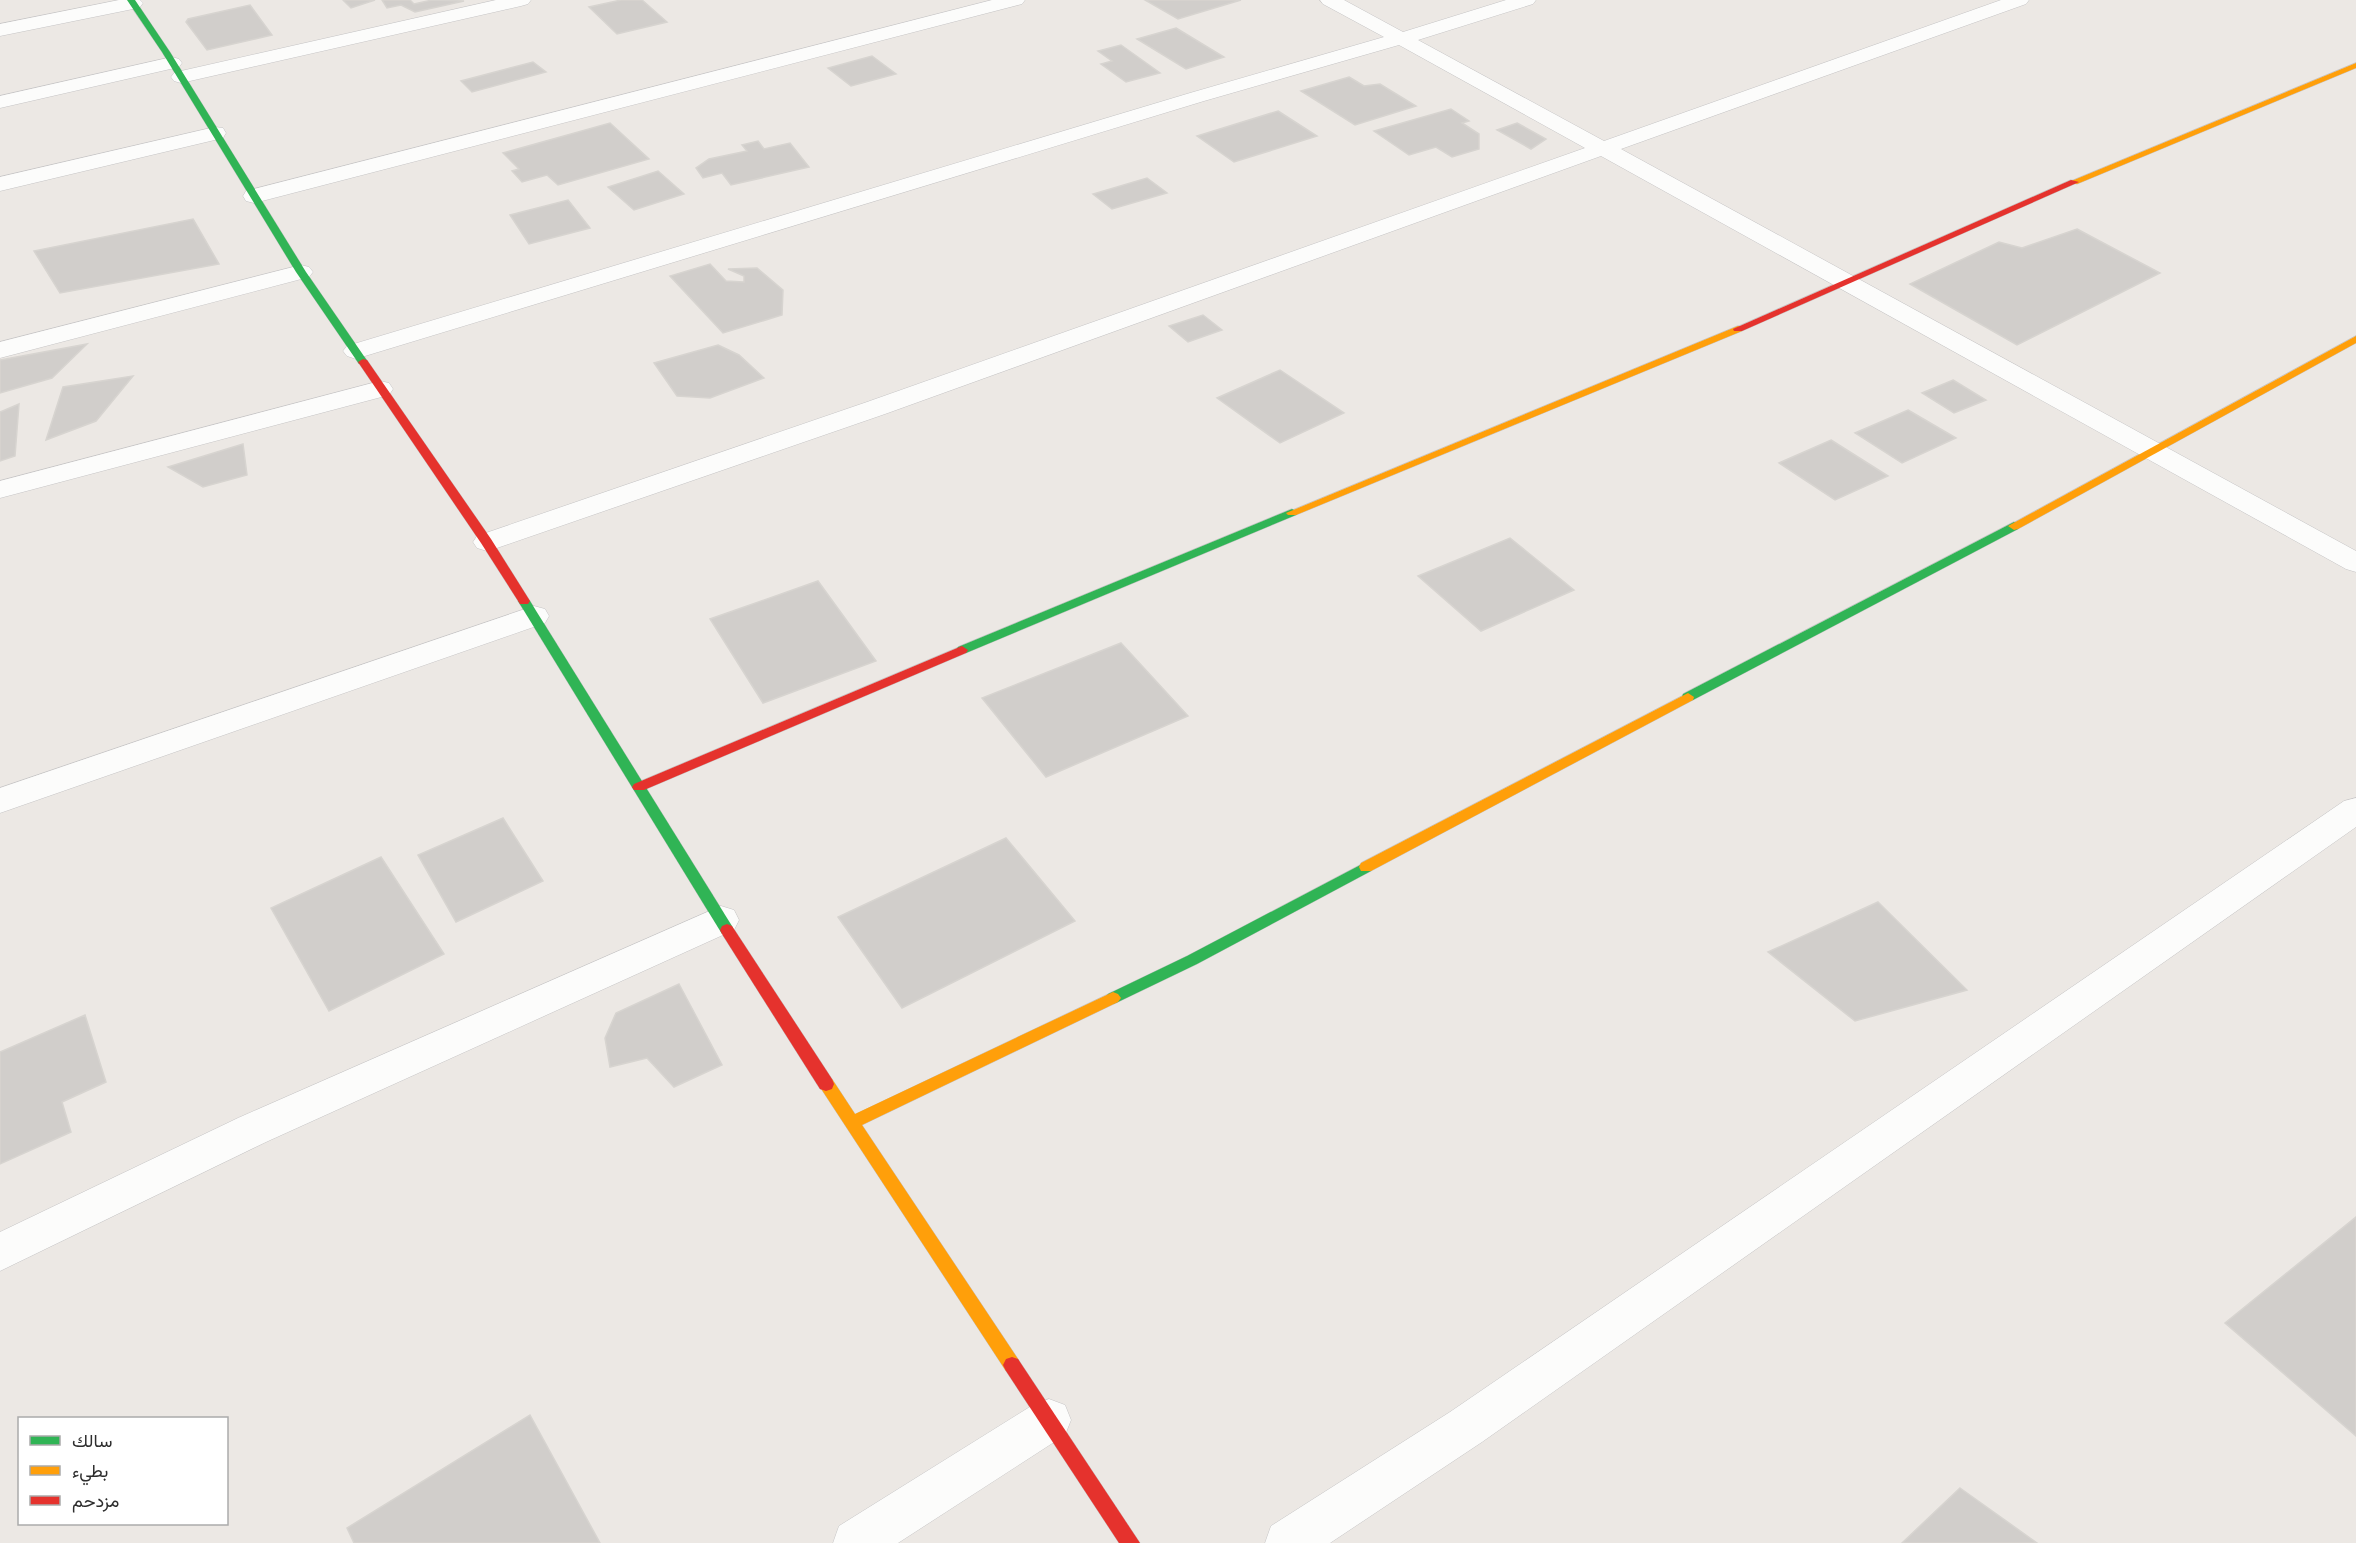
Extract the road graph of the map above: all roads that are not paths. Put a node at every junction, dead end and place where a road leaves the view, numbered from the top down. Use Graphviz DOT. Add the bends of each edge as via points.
graph roads {
  1 [pos="521,0"];
  2 [pos="1015,0"];
  3 [pos="1330,0"];
  4 [pos="1526,0"];
  5 [pos="2019,0"];
  6 [pos="132,2"];
  7 [pos="0,30"];
  8 [pos="1399,39"];
  9 [pos="2356,65"];
  10 [pos="177,70"];
  11 [pos="0,102"];
  12 [pos="215,133"];
  13 [pos="1604,150"];
  14 [pos="0,184"];
  15 [pos="254,196"];
  16 [pos="301,272"];
  17 [pos="1848,282"];
  18 [pos="2356,339"];
  19 [pos="0,350"];
  20 [pos="356,351"];
  21 [pos="380,388"];
  22 [pos="2153,452"];
  23 [pos="0,490"];
  24 [pos="487,542"];
  25 [pos="2356,563"];
  26 [pos="534,616"];
  27 [pos="639,787"];
  28 [pos="0,801"];
  29 [pos="2356,810"];
  30 [pos="721,920"];
  31 [pos="851,1123"];
  32 [pos="0,1252"];
  33 [pos="1049,1420"];
  34 [pos="856,1543"];
  35 [pos="1130,1543"];
  36 [pos="1288,1543"];
  1 -- 10 [label="street"];
  2 -- 15 [label="street"];
  3 -- 8 [label="street"];
  4 -- 8 [label="street"];
  5 -- 13 [label="street"];
  6 -- 7 [label="street"];
  6 -- 10 [label="street"];
  8 -- 13 [label="street"];
  8 -- 20 [label="street"];
  9 -- 17 [label="street" via="2004,211"];
  10 -- 11 [label="street"];
  10 -- 12 [label="street"];
  12 -- 14 [label="street"];
  12 -- 15 [label="street"];
  13 -- 17 [label="street"];
  13 -- 24 [label="street"];
  15 -- 16 [label="street"];
  16 -- 19 [label="street"];
  16 -- 20 [label="street"];
  17 -- 22 [label="street"];
  17 -- 27 [label="street" via="1634,374 1096,592"];
  18 -- 22 [label="street"];
  20 -- 21 [label="street"];
  21 -- 23 [label="street"];
  21 -- 24 [label="street"];
  22 -- 25 [label="street"];
  22 -- 31 [label="street" via="1192,960"];
  24 -- 26 [label="street"];
  26 -- 27 [label="street"];
  26 -- 28 [label="street"];
  27 -- 30 [label="street"];
  29 -- 36 [label="street" via="1467,1427"];
  30 -- 31 [label="street"];
  30 -- 32 [label="street" via="252,1130"];
  31 -- 33 [label="street"];
  33 -- 34 [label="street"];
  33 -- 35 [label="street"];
}
